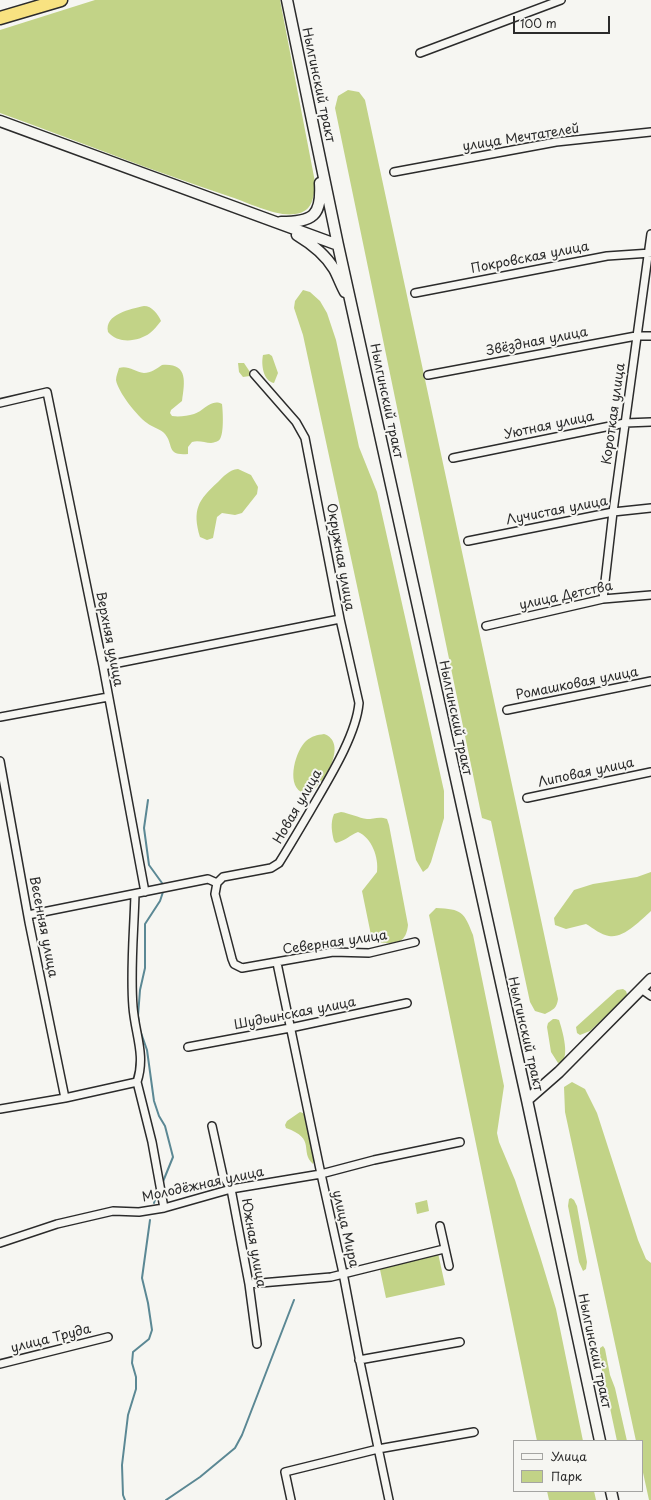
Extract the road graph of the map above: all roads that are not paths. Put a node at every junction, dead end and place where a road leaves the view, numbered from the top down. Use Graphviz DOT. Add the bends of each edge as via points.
graph roads {
  1 [pos="61,0"];
  2 [pos="286,0"];
  3 [pos="561,0"];
  4 [pos="3,18"];
  5 [pos="420,53"];
  6 [pos="0,121"];
  7 [pos="651,132"];
  8 [pos="321,161"];
  9 [pos="394,172"];
  10 [pos="273,222"];
  11 [pos="651,234"];
  12 [pos="338,245"];
  13 [pos="650,253"];
  14 [pos="415,293"];
  15 [pos="352,305"];
  16 [pos="636,336"];
  17 [pos="651,336"];
  18 [pos="254,374"];
  19 [pos="428,375"];
  20 [pos="0,403"];
  21 [pos="651,422"];
  22 [pos="625,423"];
  23 [pos="453,458"];
  24 [pos="651,508"];
  25 [pos="612,512"];
  26 [pos="468,541"];
  27 [pos="651,595"];
  28 [pos="604,599"];
  29 [pos="340,619"];
  30 [pos="486,626"];
  31 [pos="103,666"];
  32 [pos="651,681"];
  33 [pos="108,697"];
  34 [pos="507,710"];
  35 [pos="0,717"];
  36 [pos="0,760"];
  37 [pos="651,772"];
  38 [pos="527,798"];
  39 [pos="217,883"];
  40 [pos="144,892"];
  41 [pos="135,894"];
  42 [pos="28,915"];
  43 [pos="415,942"];
  44 [pos="277,963"];
  45 [pos="651,980"];
  46 [pos="641,989"];
  47 [pos="651,996"];
  48 [pos="407,1003"];
  49 [pos="290,1028"];
  50 [pos="188,1047"];
  51 [pos="137,1082"];
  52 [pos="65,1098"];
  53 [pos="527,1100"];
  54 [pos="0,1109"];
  55 [pos="212,1126"];
  56 [pos="460,1142"];
  57 [pos="321,1174"];
  58 [pos="231,1189"];
  59 [pos="164,1208"];
  60 [pos="440,1226"];
  61 [pos="0,1243"];
  62 [pos="444,1248"];
  63 [pos="449,1266"];
  64 [pos="343,1273"];
  65 [pos="249,1284"];
  66 [pos="108,1337"];
  67 [pos="460,1342"];
  68 [pos="257,1344"];
  69 [pos="359,1360"];
  70 [pos="0,1364"];
  71 [pos="474,1432"];
  72 [pos="600,1440"];
  73 [pos="378,1449"];
  74 [pos="291,1500"];
  75 [pos="389,1500"];
  1 -- 4 [label="highway"];
  2 -- 8 [label="main road, Нылгинский тракт"];
  3 -- 5 [label="street"];
  6 -- 10 [label="main road"];
  7 -- 9 [label="street, улица Мечтателей" via="556,142"];
  8 -- 10 [label="main road" via="321,195 316,212 302,221"];
  8 -- 12 [label="main road, Нылгинский тракт"];
  10 -- 12 [label="main road"];
  10 -- 15 [label="main road" via="311,243 326,258"];
  11 -- 13 [label="street, Короткая улица"];
  12 -- 15 [label="main road, Нылгинский тракт"];
  13 -- 14 [label="street, Покровская улица" via="607,256"];
  13 -- 16 [label="street, Короткая улица"];
  15 -- 53 [label="main road, Нылгинский тракт"];
  16 -- 17 [label="street, Звёздная улица"];
  16 -- 19 [label="street, Звёздная улица"];
  16 -- 22 [label="street, Короткая улица"];
  18 -- 29 [label="street, Окружная улица" via="296,422 305,438"];
  20 -- 31 [label="street, Верхняя улица" via="46,392"];
  21 -- 22 [label="street, Уютная улица"];
  22 -- 23 [label="street, Уютная улица"];
  22 -- 25 [label="street, Короткая улица"];
  24 -- 25 [label="street, Лучистая улица"];
  25 -- 26 [label="street, Лучистая улица"];
  25 -- 28 [label="street, Короткая улица"];
  27 -- 28 [label="street, улица Детства"];
  28 -- 30 [label="street, улица Детства"];
  29 -- 31 [label="street, Окружная улица"];
  29 -- 39 [label="street, Новая улица" via="359,703 358,716 347,742 279,864 271,868 223,877"];
  31 -- 33 [label="street, Верхняя улица"];
  32 -- 34 [label="street, Ромашковая улица"];
  33 -- 35 [label="street"];
  33 -- 40 [label="street, Верхняя улица"];
  36 -- 42 [label="street, Весенняя улица"];
  37 -- 38 [label="street, Липовая улица"];
  39 -- 40 [label="street" via="208,879"];
  39 -- 44 [label="street, Северная улица" via="215,894 234,964 242,968"];
  40 -- 41 [label="street"];
  41 -- 42 [label="street"];
  41 -- 51 [label="street" via="133,1007 141,1057"];
  42 -- 52 [label="street, Весенняя улица"];
  43 -- 44 [label="street, Северная улица" via="369,953 332,952"];
  44 -- 49 [label="street, улица Мира"];
  45 -- 46 [label="main road"];
  46 -- 47 [label="street"];
  46 -- 53 [label="main road" via="559,1072"];
  48 -- 49 [label="street, Шудьинская улица"];
  49 -- 50 [label="street, Шудьинская улица"];
  49 -- 57 [label="street, улица Мира"];
  51 -- 52 [label="street"];
  51 -- 59 [label="street" via="152,1142"];
  52 -- 54 [label="street"];
  53 -- 72 [label="main road, Нылгинский тракт"];
  55 -- 58 [label="street, Южная улица" via="224,1176"];
  56 -- 57 [label="street, Молодёжная улица"];
  57 -- 58 [label="street, Молодёжная улица"];
  57 -- 64 [label="street, улица Мира"];
  58 -- 59 [label="street, Молодёжная улица"];
  58 -- 65 [label="street, Южная улица"];
  59 -- 61 [label="street, Молодёжная улица" via="139,1212 113,1211 57,1224"];
  60 -- 62 [label="street"];
  62 -- 63 [label="street"];
  62 -- 64 [label="street"];
  64 -- 65 [label="street" via="331,1277"];
  64 -- 69 [label="street, улица Мира"];
  65 -- 68 [label="street, Южная улица"];
  66 -- 70 [label="street, улица Труда"];
  67 -- 69 [label="street"];
  69 -- 73 [label="street, улица Мира"];
  71 -- 73 [label="street"];
  73 -- 74 [label="street" via="285,1472"];
  73 -- 75 [label="street, улица Мира"];
}
